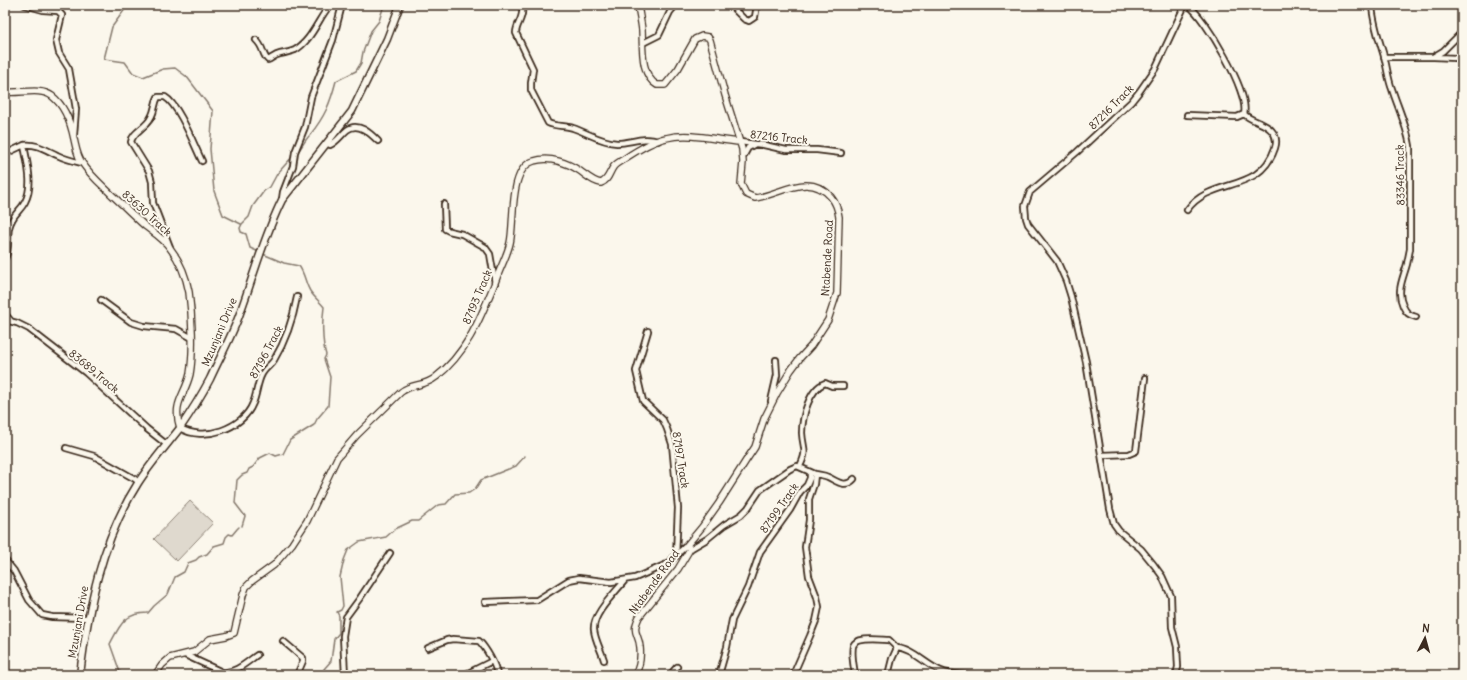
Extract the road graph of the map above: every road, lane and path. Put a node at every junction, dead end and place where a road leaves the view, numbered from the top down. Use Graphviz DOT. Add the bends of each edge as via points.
graph roads {
  1 [pos="25,5"];
  2 [pos="330,5"];
  3 [pos="342,5"];
  4 [pos="400,5"];
  5 [pos="638,5"];
  6 [pos="676,5"];
  7 [pos="730,5"];
  8 [pos="757,5"];
  9 [pos="1185,5"];
  10 [pos="1188,5"];
  11 [pos="1372,5"];
  12 [pos="522,8"];
  13 [pos="1462,32"];
  14 [pos="256,40"];
  15 [pos="643,43"];
  16 [pos="1462,56"];
  17 [pos="1433,57"];
  18 [pos="1384,58"];
  19 [pos="5,92"];
  20 [pos="1187,114"];
  21 [pos="1244,114"];
  22 [pos="74,137"];
  23 [pos="378,141"];
  24 [pos="658,141"];
  25 [pos="740,142"];
  26 [pos="327,144"];
  27 [pos="756,144"];
  28 [pos="24,145"];
  29 [pos="841,153"];
  30 [pos="5,154"];
  31 [pos="742,157"];
  32 [pos="202,161"];
  33 [pos="82,163"];
  34 [pos="282,200"];
  35 [pos="444,204"];
  36 [pos="1187,210"];
  37 [pos="170,247"];
  38 [pos="5,258"];
  39 [pos="495,283"];
  40 [pos="297,297"];
  41 [pos="101,300"];
  42 [pos="5,314"];
  43 [pos="1416,317"];
  44 [pos="5,320"];
  45 [pos="10,321"];
  46 [pos="648,331"];
  47 [pos="192,338"];
  48 [pos="776,360"];
  49 [pos="1144,378"];
  50 [pos="842,386"];
  51 [pos="770,407"];
  52 [pos="180,428"];
  53 [pos="166,444"];
  54 [pos="66,448"];
  55 [pos="1102,454"];
  56 [pos="800,466"];
  57 [pos="812,473"];
  58 [pos="854,479"];
  59 [pos="138,482"];
  60 [pos="689,547"];
  61 [pos="390,553"];
  62 [pos="676,556"];
  63 [pos="5,560"];
  64 [pos="625,580"];
  65 [pos="485,602"];
  66 [pos="88,618"];
  67 [pos="283,641"];
  68 [pos="428,648"];
  69 [pos="897,648"];
  70 [pos="185,655"];
  71 [pos="257,655"];
  72 [pos="604,660"];
  73 [pos="492,661"];
  74 [pos="677,667"];
  75 [pos="80,675"];
  76 [pos="155,675"];
  77 [pos="297,675"];
  78 [pos="345,675"];
  79 [pos="464,675"];
  80 [pos="497,675"];
  81 [pos="635,675"];
  82 [pos="670,675"];
  83 [pos="719,675"];
  84 [pos="793,675"];
  85 [pos="855,675"];
  86 [pos="888,675"];
  87 [pos="969,675"];
  88 [pos="1176,675"];
  1 -- 22 [label="street" via="58,11 62,15 56,40 59,53 69,69 75,99"];
  2 -- 14 [label="street" via="320,17 316,28 294,51 279,54 268,60 262,45"];
  3 -- 34 [label="street" via="333,40 311,97 305,127"];
  4 -- 26 [label="main road, Mzunjani Drive" via="387,39 352,111"];
  5 -- 15 [label="street, Ntabende Road"];
  6 -- 15 [label="street" via="659,35"];
  7 -- 8 [label="street" via="749,21 755,17"];
  9 -- 55 [label="street, 87216 Track" via="1155,69 1131,102 1030,192 1025,202 1028,224 1056,261 1071,297 1086,362"];
  10 -- 21 [label="street" via="1200,17 1230,67 1244,102"];
  11 -- 18 [label="street, 83346 Track" via="1374,25"];
  12 -- 24 [label="street" via="516,33 533,69 531,90 548,123 572,128 591,137 611,142 644,139"];
  13 -- 17 [label="street"];
  15 -- 25 [label="street, Ntabende Road" via="648,74 655,84 663,86 675,75 695,39 708,37"];
  16 -- 17 [label="street"];
  17 -- 18 [label="street"];
  18 -- 43 [label="street, 83346 Track" via="1408,134 1410,249 1399,296 1404,311"];
  19 -- 22 [label="street, 83630 Track" via="44,92 51,95 62,107"];
  20 -- 21 [label="street" via="1233,118"];
  21 -- 36 [label="street" via="1268,127 1275,135 1276,145 1270,159 1261,170 1246,180 1206,194 1194,201"];
  22 -- 33 [label="street, 83630 Track"];
  23 -- 26 [label="street" via="365,130 353,127 335,143"];
  24 -- 25 [label="street, 87193 Track" via="679,136"];
  24 -- 39 [label="street, 87193 Track" via="619,162 601,183 560,162 540,160 526,166 516,186 509,246"];
  25 -- 27 [label="street, 87216 Track"];
  25 -- 31 [label="street, Ntabende Road"];
  26 -- 34 [label="main road, Mzunjani Drive"];
  27 -- 29 [label="street, 87216 Track" via="786,150"];
  27 -- 31 [label="street" via="748,148"];
  28 -- 30 [label="street"];
  28 -- 33 [label="street" via="39,146 56,155"];
  28 -- 38 [label="street" via="29,190 24,204 16,213 9,228"];
  31 -- 51 [label="street, Ntabende Road" via="741,184 748,196 760,197 798,185 811,186 827,193 834,201 838,213 837,293 832,310 822,330 791,370"];
  32 -- 37 [label="street" via="173,105 167,98 158,97 151,119 132,137 131,142 149,172 153,203"];
  33 -- 37 [label="street, 83630 Track" via="127,210"];
  34 -- 52 [label="main road, Mzunjani Drive" via="232,332 198,402"];
  35 -- 39 [label="street" via="446,230 462,234 488,250"];
  37 -- 47 [label="street, 83630 Track" via="187,281"];
  39 -- 70 [label="street, 87193 Track" via="480,320 456,357 437,377 401,392 337,458 301,532 274,565 246,587 234,633 210,639 194,652"];
  40 -- 52 [label="street, 87196 Track" via="286,336 273,362 262,373 253,402 242,418 211,433 191,432"];
  41 -- 47 [label="street" via="131,322 176,329"];
  42 -- 45 [label="street"];
  44 -- 45 [label="street, 83689 Track"];
  45 -- 53 [label="street, 83689 Track" via="29,329 86,373"];
  46 -- 62 [label="street, 87197 Track" via="636,371 643,401 663,420 672,444 678,508"];
  47 -- 52 [label="street, 83630 Track" via="190,374 176,411"];
  48 -- 51 [label="street" via="777,374"];
  49 -- 55 [label="street" via="1136,451 1124,455"];
  50 -- 56 [label="street" via="825,383 818,387 812,396 804,418 802,432 805,456"];
  51 -- 60 [label="street, Ntabende Road" via="754,447"];
  52 -- 53 [label="main road, Mzunjani Drive"];
  53 -- 59 [label="main road, Mzunjani Drive"];
  54 -- 59 [label="street" via="94,456"];
  55 -- 88 [label="street" via="1114,524 1154,565 1171,596 1172,627 1177,648"];
  56 -- 57 [label="street"];
  56 -- 60 [label="street, 87199 Track" via="790,469 760,490 741,515 707,539"];
  57 -- 58 [label="street" via="844,484 849,484"];
  57 -- 83 [label="street, 87199 Track" via="807,485 760,552 748,587 732,620"];
  57 -- 84 [label="street" via="814,484 809,499 805,547 809,576 818,607 816,621"];
  59 -- 66 [label="main road, Mzunjani Drive" via="105,551"];
  60 -- 62 [label="street, 87199 Track"];
  60 -- 81 [label="street, Ntabende Road" via="678,569 636,624 640,656"];
  61 -- 78 [label="street" via="346,616 343,636"];
  62 -- 64 [label="street, 87199 Track" via="656,570"];
  63 -- 66 [label="street" via="29,600 42,615"];
  64 -- 65 [label="street, 87199 Track" via="611,582 579,578 569,580 537,600"];
  64 -- 72 [label="street" via="594,621 594,630"];
  66 -- 75 [label="main road, Mzunjani Drive"];
  67 -- 77 [label="street" via="303,658"];
  68 -- 73 [label="street" via="447,640 479,640"];
  69 -- 85 [label="street" via="886,640 857,641 853,645 852,654"];
  69 -- 86 [label="street"];
  69 -- 87 [label="street" via="909,651 942,672"];
  70 -- 71 [label="street" via="227,673"];
  70 -- 76 [label="street, 87193 Track" via="170,658"];
  73 -- 79 [label="street"];
  73 -- 80 [label="street"];
  74 -- 82 [label="street"];
}
